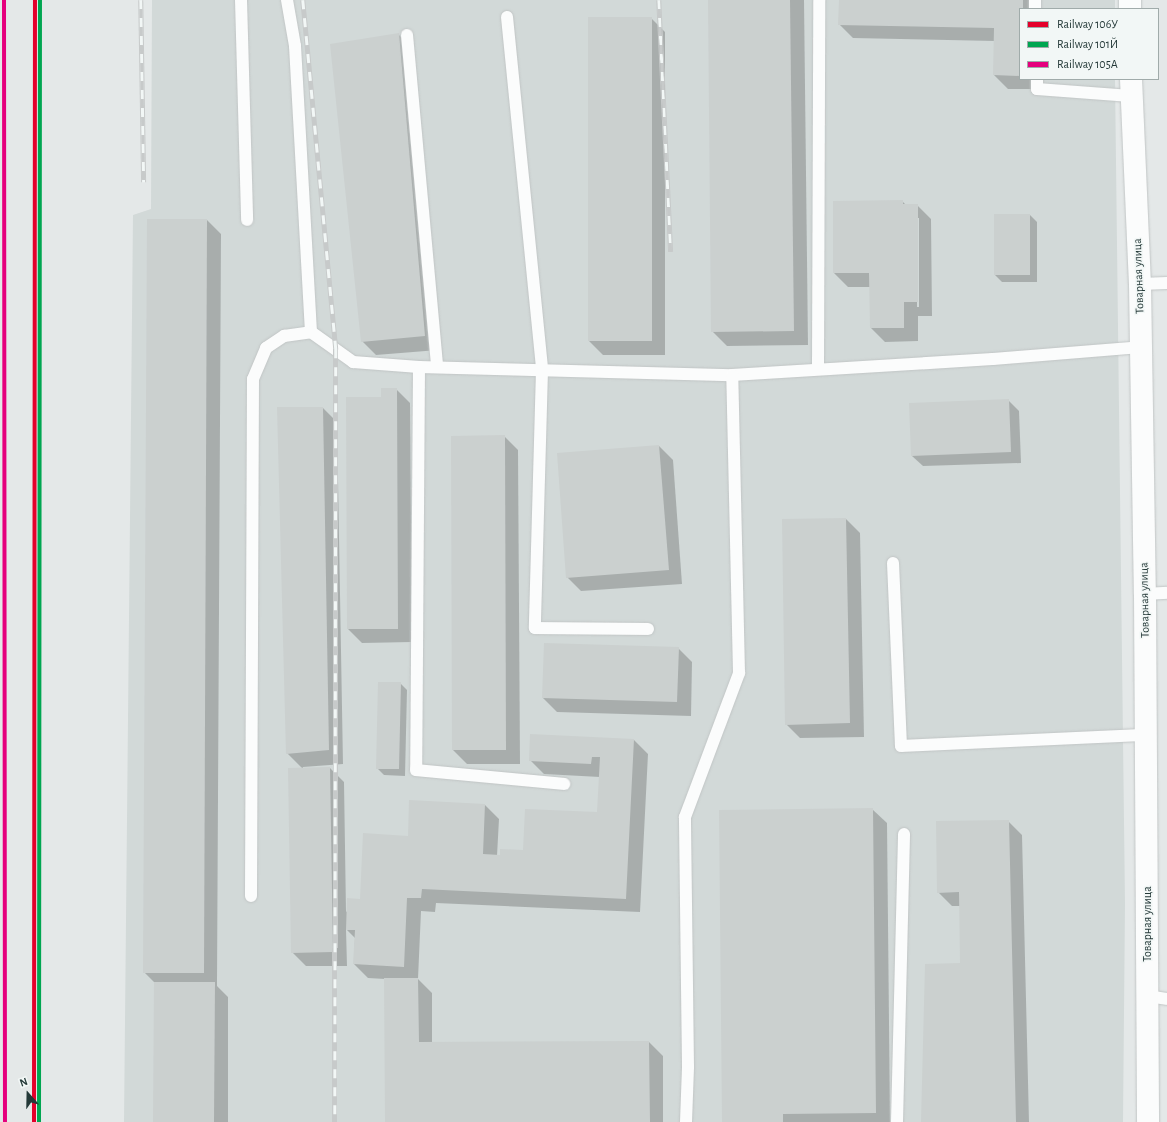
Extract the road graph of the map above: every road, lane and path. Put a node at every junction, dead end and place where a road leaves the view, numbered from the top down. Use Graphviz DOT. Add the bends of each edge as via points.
graph roads {
  1 [pos="241,0"];
  2 [pos="287,0"];
  3 [pos="819,0"];
  4 [pos="507,17"];
  5 [pos="407,35"];
  6 [pos="1037,80"];
  7 [pos="1131,88"];
  8 [pos="247,220"];
  9 [pos="1167,283"];
  10 [pos="1140,284"];
  11 [pos="311,332"];
  12 [pos="1141,347"];
  13 [pos="419,367"];
  14 [pos="437,367"];
  15 [pos="818,369"];
  16 [pos="542,370"];
  17 [pos="732,375"];
  18 [pos="893,563"];
  19 [pos="1167,593"];
  20 [pos="1145,594"];
  21 [pos="648,629"];
  22 [pos="1147,735"];
  23 [pos="564,784"];
  24 [pos="904,834"];
  25 [pos="251,896"];
  26 [pos="1158,998"];
  27 [pos="686,1122"];
  28 [pos="897,1122"];
  29 [pos="1148,1122"];
  1 -- 8 [label="lane"];
  2 -- 11 [label="lane" via="295,46"];
  3 -- 15 [label="lane"];
  4 -- 16 [label="lane"];
  5 -- 14 [label="lane"];
  6 -- 7 [label="lane" via="1037,89"];
  7 -- 10 [label="street, Товарная улица"];
  9 -- 10 [label="lane"];
  10 -- 12 [label="street, Товарная улица"];
  11 -- 13 [label="lane" via="353,362"];
  11 -- 25 [label="lane" via="284,336 266,348 253,379"];
  12 -- 15 [label="lane"];
  12 -- 20 [label="street, Товарная улица"];
  13 -- 14 [label="lane"];
  13 -- 23 [label="lane" via="416,770"];
  14 -- 16 [label="lane"];
  15 -- 17 [label="lane"];
  16 -- 17 [label="lane"];
  16 -- 21 [label="lane" via="536,628"];
  17 -- 27 [label="lane" via="739,673 686,817"];
  18 -- 22 [label="lane" via="901,746"];
  19 -- 20 [label="lane"];
  20 -- 22 [label="street, Товарная улица"];
  22 -- 26 [label="street, Товарная улица"];
  24 -- 28 [label="lane"];
  26 -- 29 [label="street, Товарная улица"];
}
